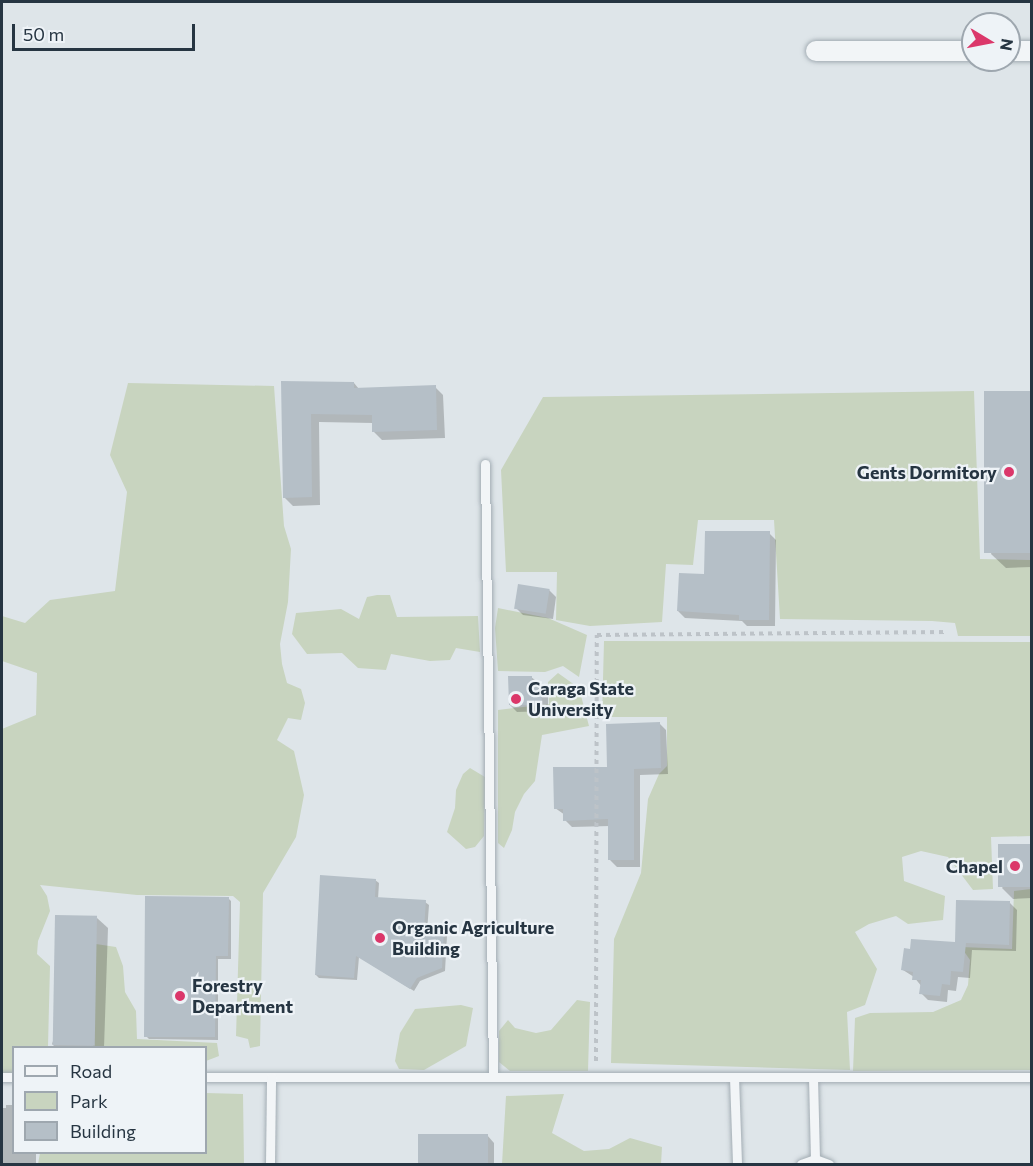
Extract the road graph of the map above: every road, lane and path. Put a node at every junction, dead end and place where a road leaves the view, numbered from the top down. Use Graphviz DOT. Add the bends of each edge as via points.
graph roads {
  1 [pos="816,51"];
  2 [pos="961,51"];
  3 [pos="485,464"];
  4 [pos="947,632"];
  5 [pos="207,1077"];
  6 [pos="271,1077"];
  7 [pos="493,1077"];
  8 [pos="596,1077"];
  9 [pos="734,1077"];
  10 [pos="813,1077"];
  11 [pos="1032,1077"];
  12 [pos="815,1159"];
  13 [pos="270,1164"];
  14 [pos="737,1164"];
  15 [pos="801,1164"];
  16 [pos="830,1164"];
  1 -- 2 [label="street"];
  3 -- 7 [label="lane"];
  4 -- 8 [label="path" via="597,634"];
  5 -- 6 [label="lane"];
  6 -- 7 [label="lane"];
  6 -- 13 [label="lane"];
  7 -- 8 [label="lane"];
  8 -- 9 [label="lane"];
  9 -- 10 [label="lane"];
  9 -- 14 [label="lane"];
  10 -- 11 [label="lane"];
  10 -- 12 [label="lane"];
  12 -- 15 [label="lane"];
  12 -- 16 [label="lane"];
}
